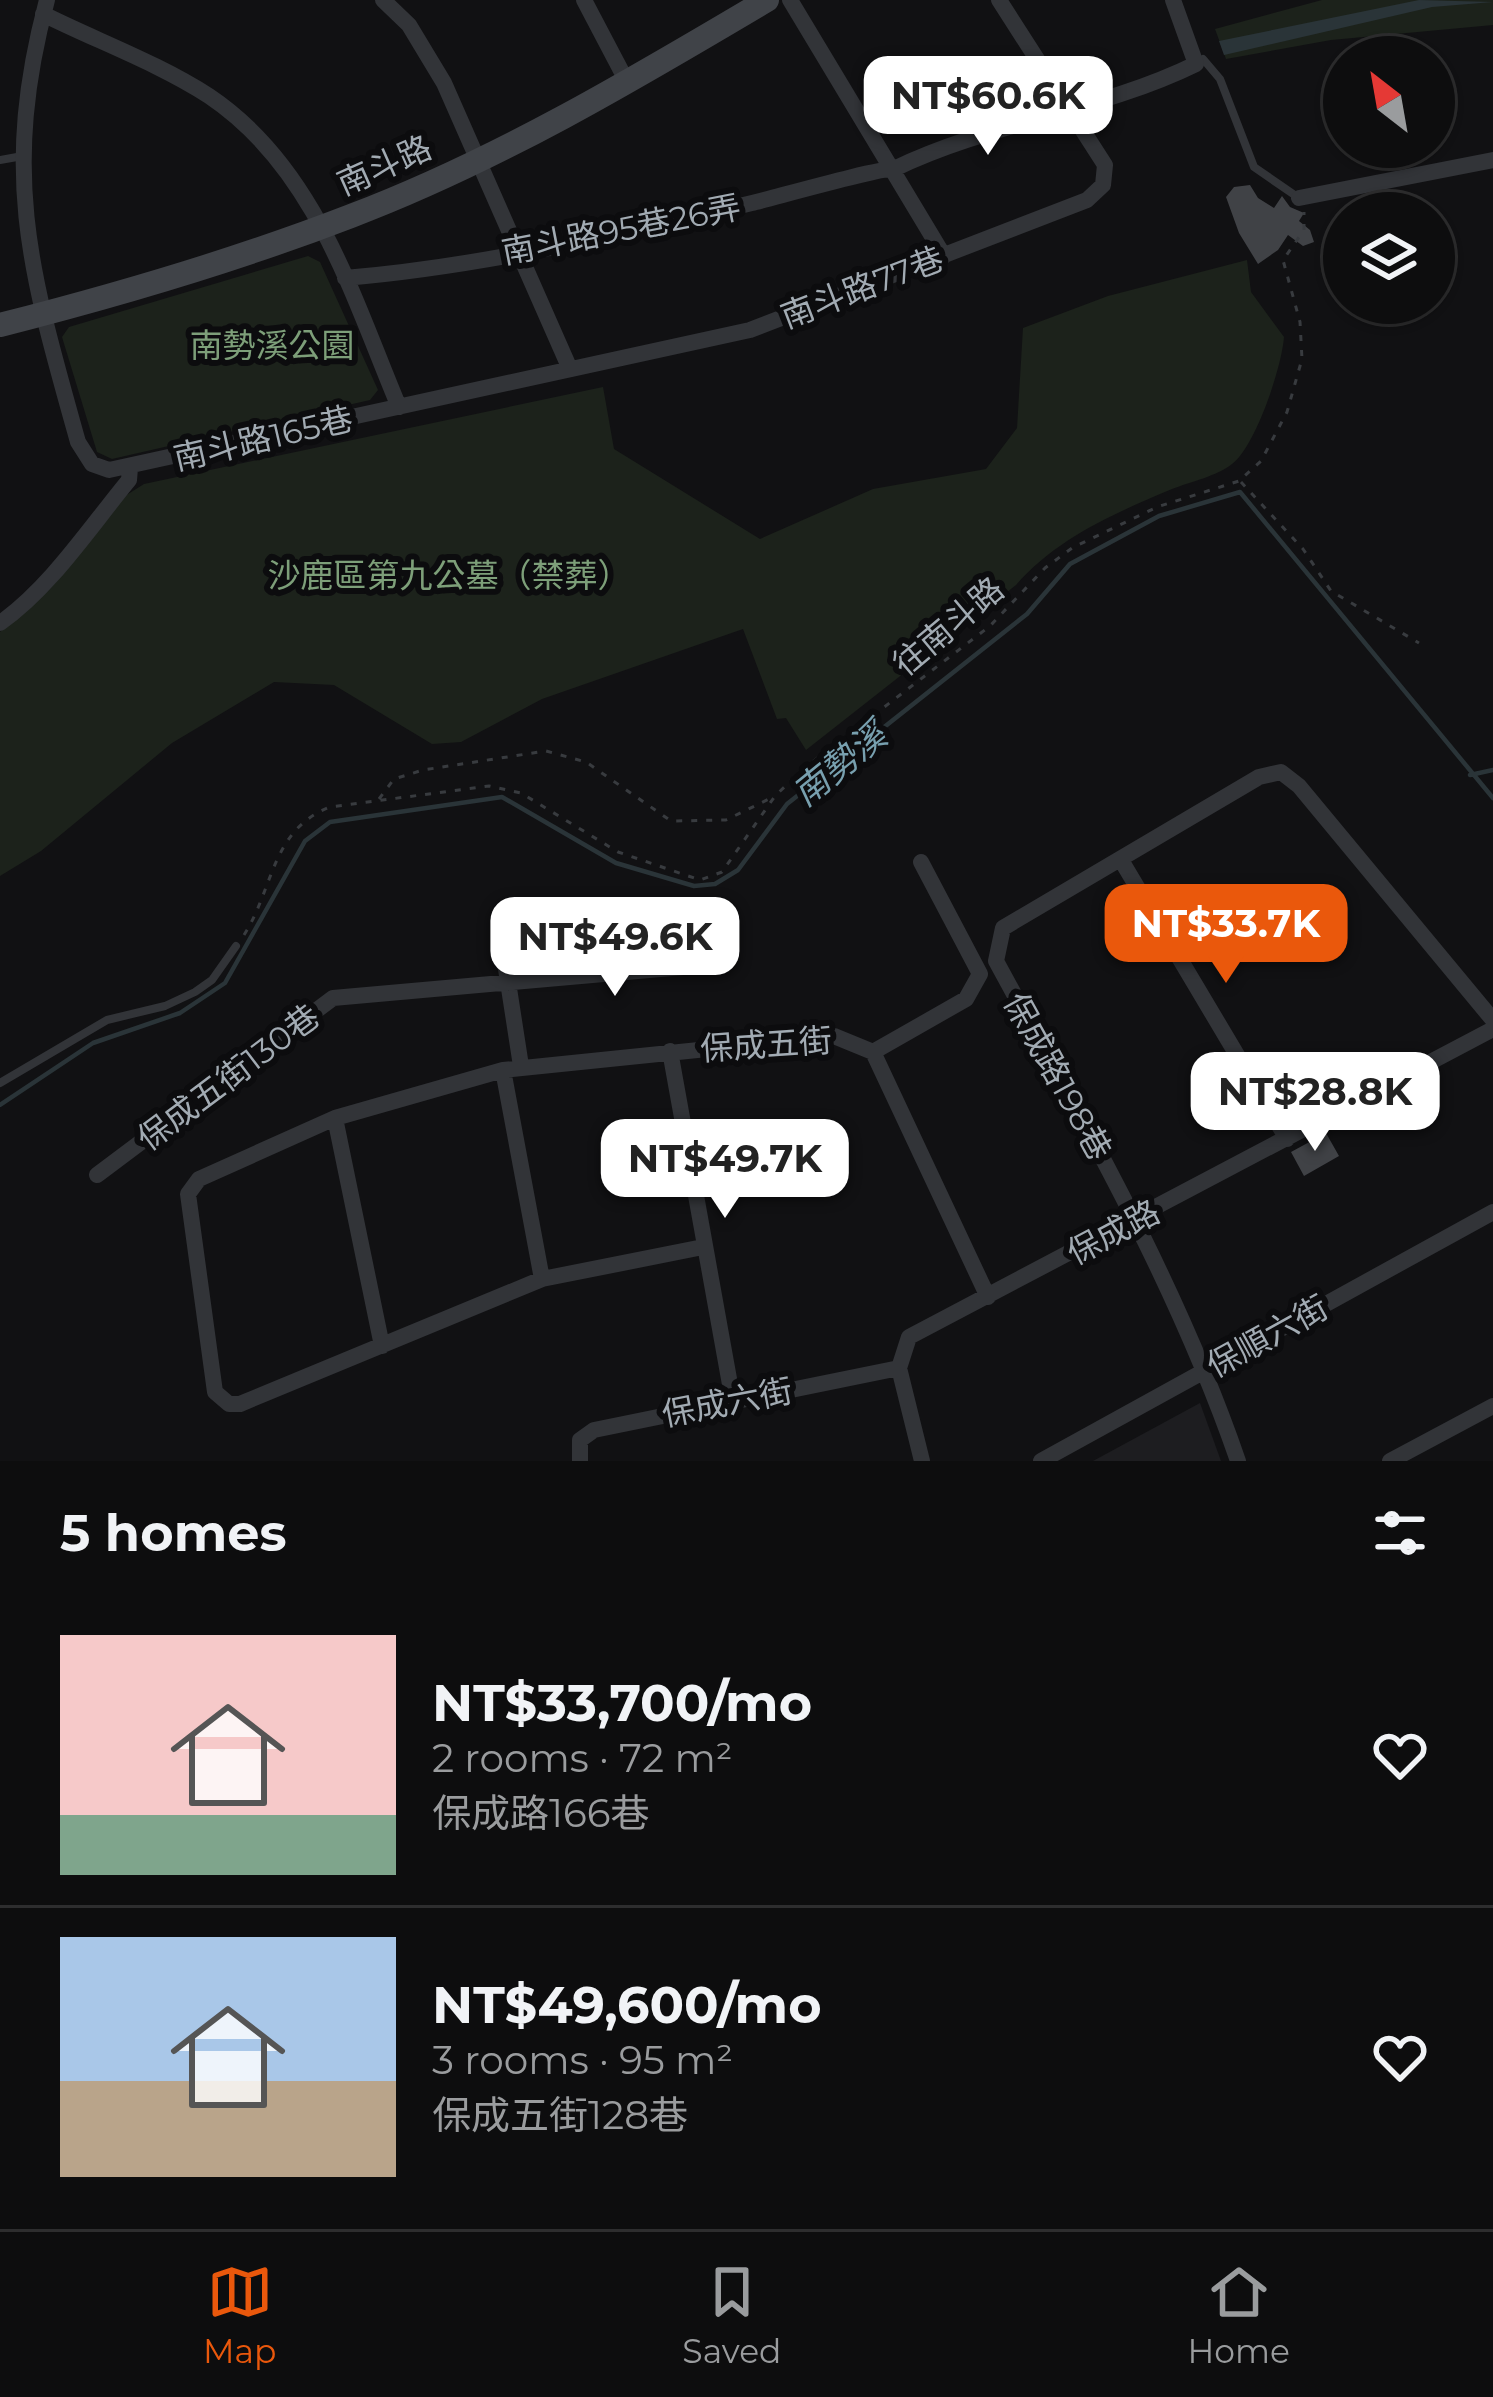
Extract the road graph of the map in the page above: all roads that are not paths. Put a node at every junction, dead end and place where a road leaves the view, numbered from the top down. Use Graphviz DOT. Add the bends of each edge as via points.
graph roads {
  1 [pos="383,0"];
  2 [pos="584,0"];
  3 [pos="767,0"];
  4 [pos="790,0"];
  5 [pos="999,0"];
  6 [pos="1173,0"];
  7 [pos="45,7"];
  8 [pos="1196,64"];
  9 [pos="626,80"];
  10 [pos="1067,107"];
  11 [pos="8,158"];
  12 [pos="476,159"];
  13 [pos="1493,160"];
  14 [pos="894,169"];
  15 [pos="1299,198"];
  16 [pos="320,227"];
  17 [pos="518,253"];
  18 [pos="944,256"];
  19 [pos="345,278"];
  20 [pos="43,314"];
  21 [pos="0,325"];
  22 [pos="570,369"];
  23 [pos="399,407"];
  24 [pos="130,469"];
  25 [pos="0,623"];
  26 [pos="1121,860"];
  27 [pos="921,862"];
  28 [pos="502,943"];
  29 [pos="236,946"];
  30 [pos="717,964"];
  31 [pos="508,983"];
  32 [pos="1493,1020"];
  33 [pos="1493,1030"];
  34 [pos="670,1051"];
  35 [pos="872,1052"];
  36 [pos="512,1068"];
  37 [pos="0,1083"];
  38 [pos="334,1118"];
  39 [pos="1287,1138"];
  40 [pos="98,1175"];
  41 [pos="1493,1212"];
  42 [pos="1137,1220"];
  43 [pos="703,1247"];
  44 [pos="542,1279"];
  45 [pos="988,1298"];
  46 [pos="382,1346"];
  47 [pos="899,1368"];
  48 [pos="1206,1369"];
  49 [pos="733,1401"];
  50 [pos="1493,1406"];
  51 [pos="580,1461"];
  52 [pos="922,1461"];
  53 [pos="1041,1461"];
  54 [pos="1238,1461"];
  55 [pos="1390,1461"];
  1 -- 12 [label="street" via="427,51"];
  2 -- 9 [label="street"];
  3 -- 9 [label="street, 南斗路"];
  4 -- 14 [label="street"];
  5 -- 10 [label="street, 南斗路77巷"];
  6 -- 8 [label="street"];
  7 -- 11 [label="street, 南斗路165巷"];
  7 -- 16 [label="street, 南斗路165巷" via="206,94 247,125 282,162"];
  8 -- 10 [label="street, 南斗路95巷26弄"];
  8 -- 15 [label="lane" via="1204,59 1220,79 1254,166"];
  9 -- 12 [label="street, 南斗路"];
  10 -- 14 [label="street, 南斗路95巷26弄"];
  10 -- 18 [label="street, 南斗路77巷" via="1105,165 1097,193"];
  11 -- 20 [label="street, 南斗路165巷"];
  12 -- 16 [label="street, 南斗路"];
  12 -- 17 [label="street"];
  13 -- 15 [label="street"];
  14 -- 17 [label="street, 南斗路95巷26弄"];
  14 -- 18 [label="street"];
  16 -- 19 [label="street, 南斗路165巷"];
  16 -- 20 [label="street, 南斗路"];
  17 -- 19 [label="street, 南斗路95巷26弄"];
  17 -- 22 [label="street"];
  18 -- 22 [label="street, 南斗路77巷" via="750,330"];
  19 -- 23 [label="street, 南斗路165巷"];
  20 -- 21 [label="street, 南斗路"];
  20 -- 24 [label="street, 南斗路165巷" via="83,453 101,469"];
  22 -- 23 [label="street, 南斗路77巷"];
  23 -- 24 [label="street, 南斗路165巷"];
  24 -- 25 [label="street" via="91,526"];
  26 -- 32 [label="street" via="1259,777 1291,776"];
  26 -- 39 [label="street"];
  26 -- 42 [label="street, 保成路198巷" via="1003,928 996,962"];
  27 -- 35 [label="street" via="980,974 966,998"];
  28 -- 31 [label="street"];
  29 -- 37 [label="lane" via="195,992 107,1020"];
  30 -- 31 [label="street, 保成五街130巷"];
  31 -- 36 [label="street"];
  31 -- 40 [label="street, 保成五街130巷" via="333,998"];
  33 -- 39 [label="street, 保成路"];
  34 -- 35 [label="street, 保成五街" via="834,1036"];
  34 -- 36 [label="street"];
  34 -- 43 [label="street, 保成五街"];
  35 -- 45 [label="street, 保成五街"];
  36 -- 38 [label="street"];
  36 -- 44 [label="street"];
  38 -- 46 [label="street"];
  38 -- 46 [label="street" via="191,1184 215,1392 240,1404"];
  39 -- 42 [label="street, 保成路"];
  41 -- 48 [label="street, 保順六街"];
  42 -- 45 [label="street, 保成路"];
  42 -- 48 [label="street, 保成路198巷"];
  43 -- 44 [label="street"];
  43 -- 49 [label="street, 保成五街"];
  44 -- 46 [label="street"];
  45 -- 47 [label="street, 保成路" via="909,1337"];
  47 -- 49 [label="street, 保成六街"];
  47 -- 52 [label="street"];
  48 -- 53 [label="street, 保順六街"];
  48 -- 54 [label="street, 保成路198巷"];
  49 -- 51 [label="street, 保成六街" via="593,1430 580,1440"];
  50 -- 55 [label="street"];
}
